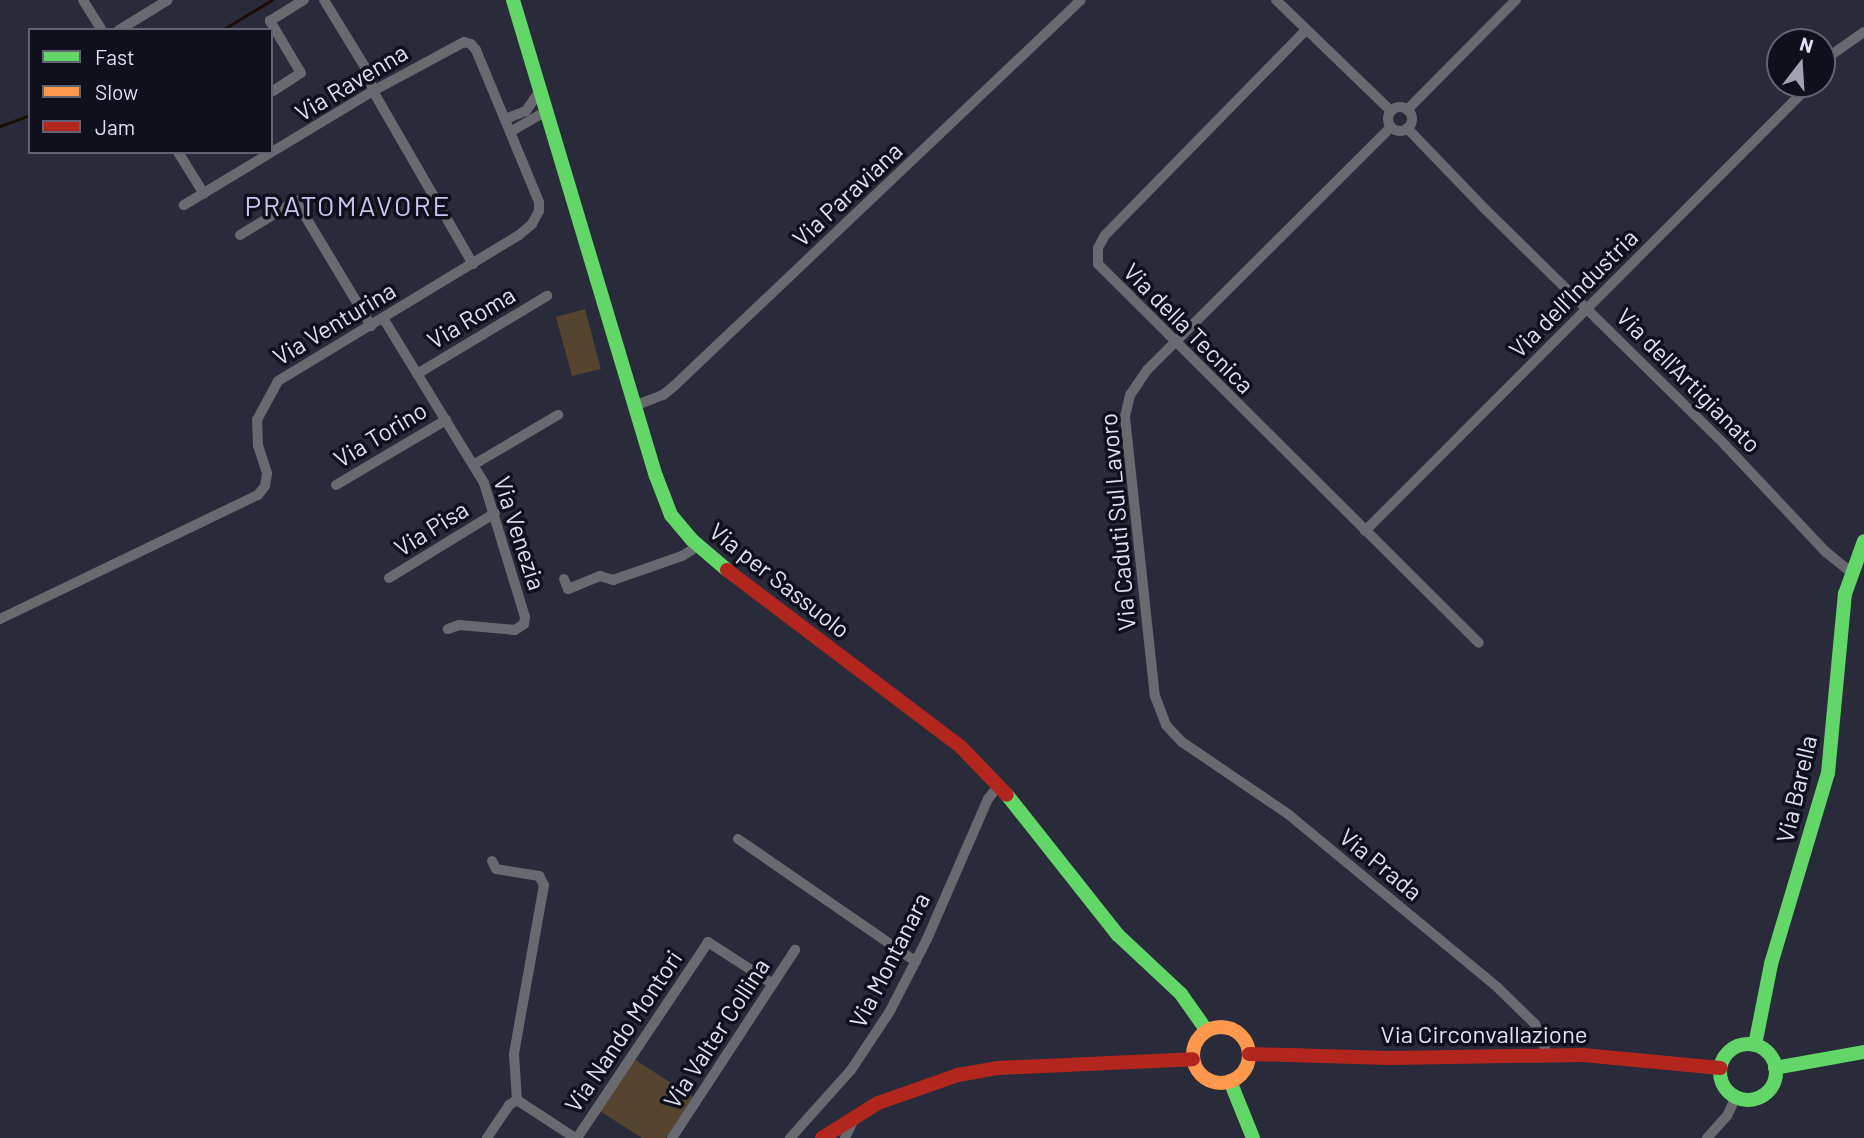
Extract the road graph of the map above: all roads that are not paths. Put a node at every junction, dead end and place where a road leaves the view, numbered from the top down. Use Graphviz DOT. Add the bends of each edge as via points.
graph roads {
  1 [pos="83,0"];
  2 [pos="168,0"];
  3 [pos="304,0"];
  4 [pos="324,0"];
  5 [pos="513,0"];
  6 [pos="1081,0"];
  7 [pos="1276,0"];
  8 [pos="1516,0"];
  9 [pos="101,28"];
  10 [pos="122,28"];
  11 [pos="1306,30"];
  12 [pos="1864,32"];
  13 [pos="468,42"];
  14 [pos="1836,52"];
  15 [pos="540,90"];
  16 [pos="273,91"];
  17 [pos="373,91"];
  18 [pos="1797,98"];
  19 [pos="546,110"];
  20 [pos="1407,110"];
  21 [pos="526,111"];
  22 [pos="1391,111"];
  23 [pos="505,119"];
  24 [pos="526,124"];
  25 [pos="1391,127"];
  26 [pos="1407,128"];
  27 [pos="551,129"];
  28 [pos="510,132"];
  29 [pos="273,152"];
  30 [pos="179,154"];
  31 [pos="270,154"];
  32 [pos="204,194"];
  33 [pos="184,205"];
  34 [pos="240,235"];
  35 [pos="473,264"];
  36 [pos="547,296"];
  37 [pos="1588,308"];
  38 [pos="383,318"];
  39 [pos="371,326"];
  40 [pos="1175,344"];
  41 [pos="417,374"];
  42 [pos="634,406"];
  43 [pos="558,415"];
  44 [pos="446,420"];
  45 [pos="473,465"];
  46 [pos="335,485"];
  47 [pos="495,513"];
  48 [pos="1365,531"];
  49 [pos="1864,541"];
  50 [pos="698,546"];
  51 [pos="1851,572"];
  52 [pos="389,578"];
  53 [pos="564,579"];
  54 [pos="0,619"];
  55 [pos="448,629"];
  56 [pos="1479,643"];
  57 [pos="1166,724"];
  58 [pos="999,785"];
  59 [pos="738,839"];
  60 [pos="492,861"];
  61 [pos="795,950"];
  62 [pos="916,962"];
  63 [pos="773,984"];
  64 [pos="1207,1031"];
  65 [pos="1755,1045"];
  66 [pos="1864,1052"];
  67 [pos="1249,1054"];
  68 [pos="1548,1057"];
  69 [pos="1194,1059"];
  70 [pos="1720,1068"];
  71 [pos="1775,1068"];
  72 [pos="1230,1081"];
  73 [pos="1736,1097"];
  74 [pos="517,1100"];
  75 [pos="862,1111"];
  76 [pos="487,1138"];
  77 [pos="576,1138"];
  78 [pos="672,1138"];
  79 [pos="790,1138"];
  80 [pos="822,1138"];
  81 [pos="845,1138"];
  82 [pos="1253,1138"];
  83 [pos="1707,1138"];
  1 -- 9 [label="street"];
  2 -- 10 [label="street"];
  3 -- 16 [label="street" via="270,21 301,73"];
  4 -- 17 [label="street" via="368,72"];
  5 -- 15 [label="main road, Via per Sassuolo"];
  6 -- 42 [label="street, Via Paraviana" via="673,387"];
  7 -- 11 [label="street"];
  8 -- 20 [label="street"];
  11 -- 22 [label="street"];
  11 -- 40 [label="street, Via della Tecnica" via="1100,241 1097,257 1103,272"];
  12 -- 14 [label="street"];
  13 -- 17 [label="street, Via Ravenna"];
  13 -- 23 [label="street, Via Venturina" via="476,50"];
  15 -- 19 [label="main road, Via per Sassuolo"];
  15 -- 21 [label="street"];
  17 -- 29 [label="street, Via Ravenna"];
  17 -- 35 [label="street"];
  18 -- 37 [label="street, Via dell’Industria"];
  19 -- 21 [label="street"];
  19 -- 24 [label="street"];
  19 -- 27 [label="main road, Via per Sassuolo"];
  20 -- 22 [label="street"];
  20 -- 26 [label="street" via="1411,119"];
  21 -- 23 [label="street"];
  22 -- 25 [label="street"];
  23 -- 28 [label="street, Via Venturina"];
  24 -- 27 [label="street"];
  24 -- 28 [label="street"];
  25 -- 26 [label="street" via="1397,131"];
  25 -- 40 [label="street, Via Caduti Sul Lavoro"];
  26 -- 37 [label="street, Via dell'Artigianato"];
  27 -- 42 [label="main road, Via per Sassuolo"];
  28 -- 35 [label="street, Via Venturina" via="539,211 527,230"];
  30 -- 32 [label="street"];
  31 -- 32 [label="street, Via Ravenna"];
  32 -- 33 [label="street, Via Ravenna"];
  34 -- 39 [label="street" via="296,201"];
  35 -- 38 [label="street, Via Venturina"];
  36 -- 41 [label="street, Via Roma"];
  37 -- 48 [label="street, Via dell’Industria"];
  37 -- 51 [label="street, Via dell'Artigianato" via="1826,552"];
  38 -- 39 [label="street, Via Venturina"];
  38 -- 41 [label="street, Via Venezia"];
  39 -- 54 [label="street, Via Venturina" via="278,381 268,394 257,420 258,446 268,473 258,495"];
  40 -- 48 [label="street, Via della Tecnica"];
  40 -- 57 [label="street, Via Caduti Sul Lavoro" via="1134,386 1125,417 1154,696"];
  41 -- 44 [label="street, Via Venezia"];
  42 -- 50 [label="main road, Via per Sassuolo" via="662,496 671,515"];
  43 -- 45 [label="street"];
  44 -- 45 [label="street, Via Venezia"];
  44 -- 46 [label="street, Via Torino"];
  45 -- 47 [label="street, Via Venezia"];
  47 -- 52 [label="street, Via Pisa"];
  47 -- 55 [label="street, Via Venezia" via="524,624 515,630 459,625"];
  48 -- 56 [label="street, Via della Tecnica"];
  49 -- 51 [label="main road, Via Barella"];
  50 -- 53 [label="street" via="613,580 600,576 568,589"];
  50 -- 58 [label="main road, Via per Sassuolo" via="961,747"];
  51 -- 65 [label="main road, Via Barella" via="1828,773 1771,964"];
  57 -- 68 [label="street, Via Prada" via="1182,742 1288,814 1489,980 1535,1024"];
  58 -- 62 [label="street, Via Montanara" via="988,799"];
  58 -- 64 [label="main road, Via per Sassuolo" via="1118,935 1181,994"];
  59 -- 62 [label="street"];
  60 -- 74 [label="street" via="496,869 539,876 544,885 514,1054"];
  61 -- 63 [label="street, Via Valter Collina"];
  62 -- 79 [label="street, Via Montanara" via="851,1070"];
  63 -- 77 [label="street, Via Nando Montori" via="708,942"];
  63 -- 78 [label="street, Via Valter Collina"];
  64 -- 67 [label="main road" via="1223,1027 1238,1033"];
  64 -- 69 [label="main road" via="1195,1046"];
  65 -- 70 [label="main road" via="1734,1047"];
  65 -- 71 [label="main road" via="1771,1056"];
  66 -- 71 [label="main road"];
  67 -- 68 [label="main road, Via Circonvallazione"];
  67 -- 72 [label="main road" via="1242,1073"];
  68 -- 70 [label="main road, Via Circonvallazione" via="1601,1056"];
  69 -- 72 [label="main road" via="1206,1079"];
  69 -- 75 [label="main road" via="998,1068 926,1084"];
  70 -- 73 [label="main road" via="1721,1082"];
  71 -- 73 [label="main road" via="1773,1085 1761,1097"];
  72 -- 82 [label="main road"];
  73 -- 83 [label="street" via="1723,1122"];
  74 -- 76 [label="street"];
  74 -- 77 [label="street"];
  75 -- 80 [label="main road"];
  75 -- 81 [label="street"];
}
